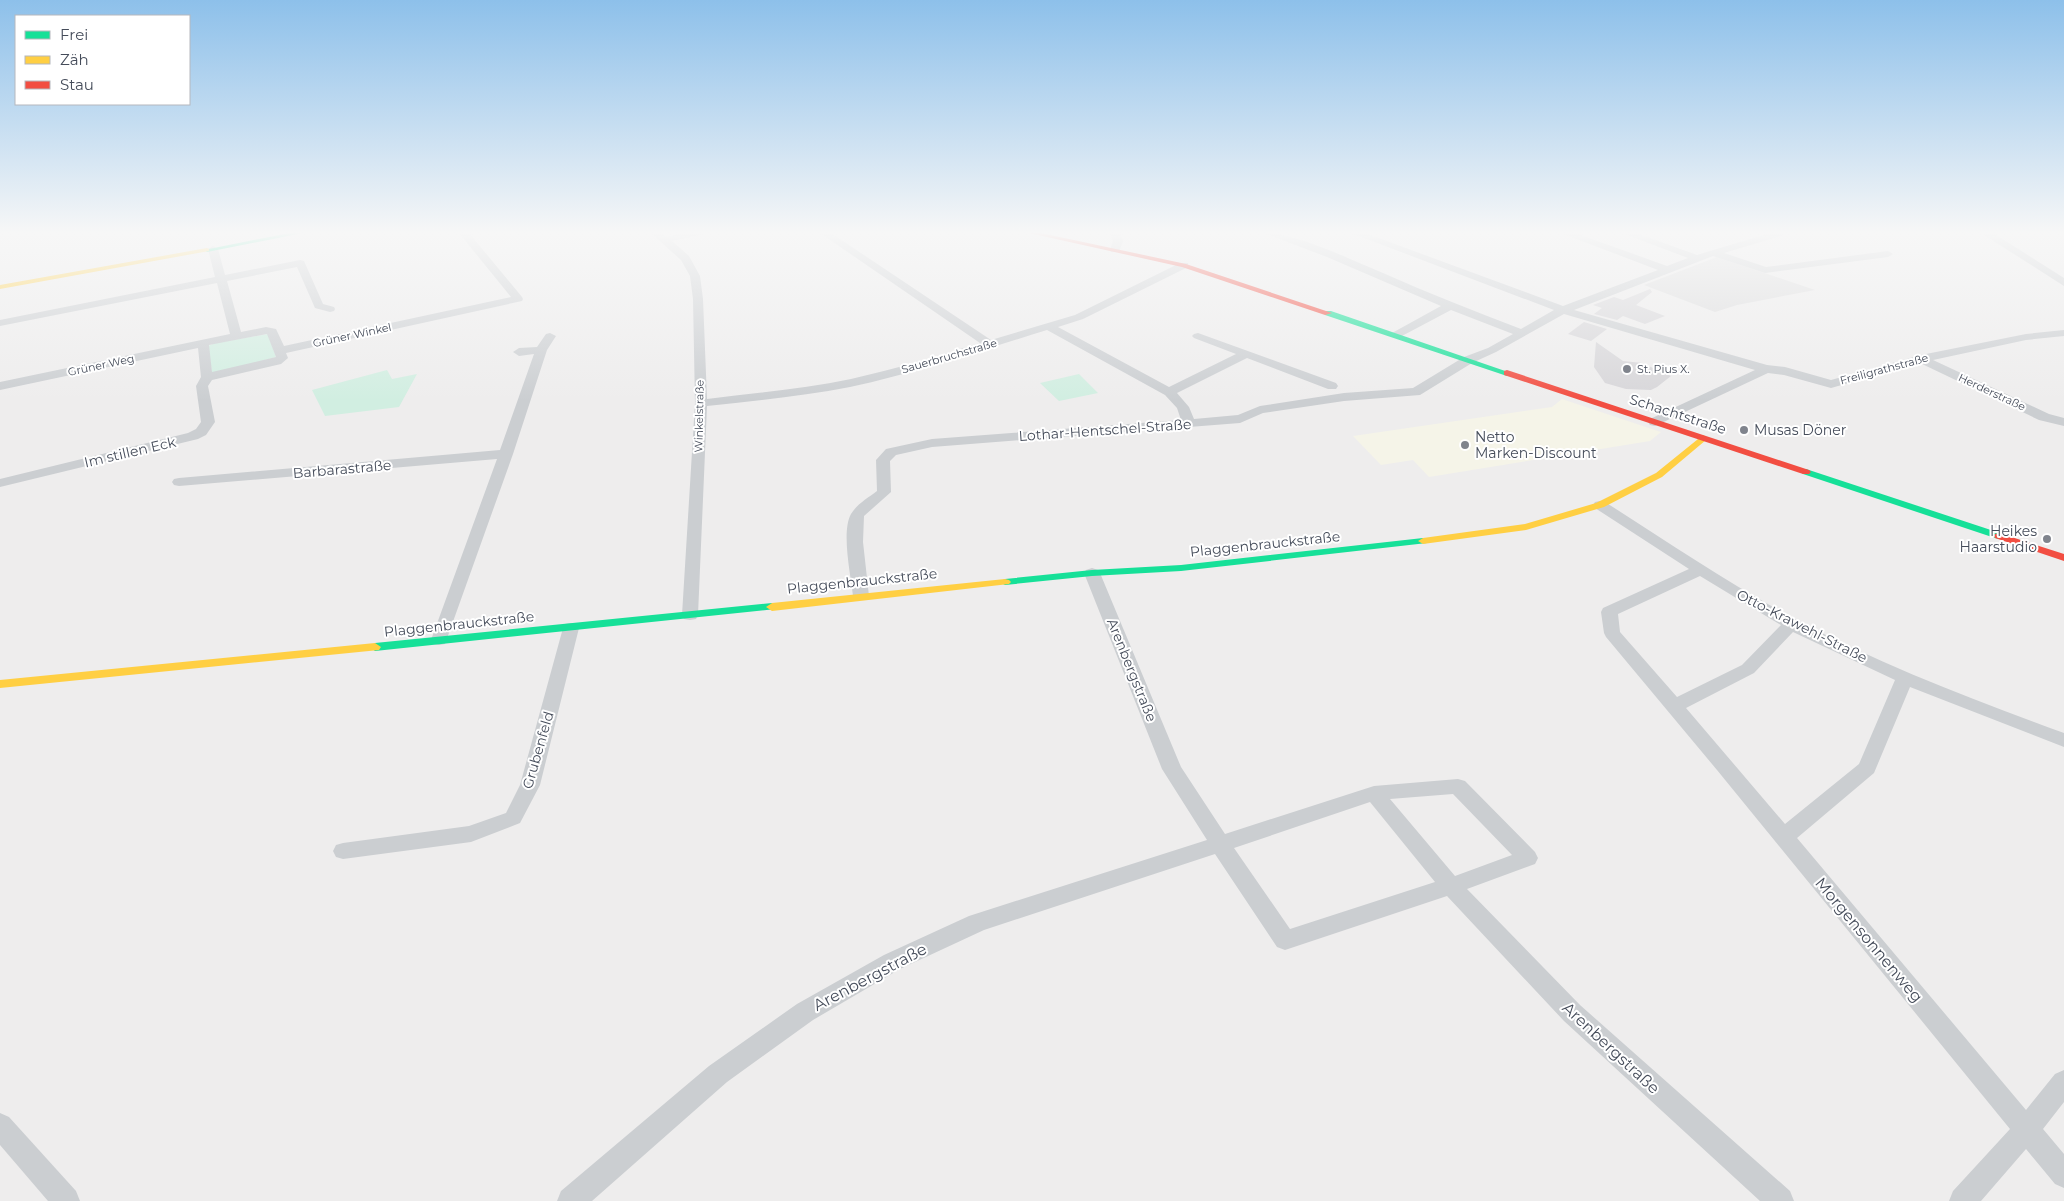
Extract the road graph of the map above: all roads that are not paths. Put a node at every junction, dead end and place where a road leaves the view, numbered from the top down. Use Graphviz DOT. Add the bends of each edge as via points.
graph roads {
  1 [pos="170,289"];
  2 [pos="223,289"];
  3 [pos="312,289"];
  4 [pos="509,289"];
  5 [pos="697,289"];
  6 [pos="908,289"];
  7 [pos="1135,289"];
  8 [pos="1257,289"];
  9 [pos="1410,289"];
  10 [pos="1506,289"];
  11 [pos="1615,289"];
  12 [pos="1450,306"];
  13 [pos="330,309"];
  14 [pos="1562,310"];
  15 [pos="0,323"];
  16 [pos="1049,327"];
  17 [pos="1521,333"];
  18 [pos="2064,333"];
  19 [pos="1396,335"];
  20 [pos="236,336"];
  21 [pos="550,336"];
  22 [pos="1198,336"];
  23 [pos="203,344"];
  24 [pos="991,345"];
  25 [pos="541,350"];
  26 [pos="279,351"];
  27 [pos="519,352"];
  28 [pos="1246,354"];
  29 [pos="1921,359"];
  30 [pos="1468,360"];
  31 [pos="1766,368"];
  32 [pos="207,377"];
  33 [pos="0,386"];
  34 [pos="1332,386"];
  35 [pos="1168,392"];
  36 [pos="701,403"];
  37 [pos="1656,422"];
  38 [pos="2064,422"];
  39 [pos="1189,424"];
  40 [pos="1702,438"];
  41 [pos="506,454"];
  42 [pos="179,482"];
  43 [pos="0,483"];
  44 [pos="1600,505"];
  45 [pos="2064,558"];
  46 [pos="1702,569"];
  47 [pos="1092,573"];
  48 [pos="861,596"];
  49 [pos="690,615"];
  50 [pos="1791,624"];
  51 [pos="571,628"];
  52 [pos="439,640"];
  53 [pos="1905,677"];
  54 [pos="0,684"];
  55 [pos="1674,706"];
  56 [pos="2064,740"];
  57 [pos="1374,793"];
  58 [pos="1784,837"];
  59 [pos="1220,844"];
  60 [pos="343,851"];
  61 [pos="1450,886"];
  62 [pos="2064,1082"];
  63 [pos="0,1126"];
  64 [pos="2026,1130"];
  65 [pos="2064,1175"];
  66 [pos="66,1201"];
  67 [pos="571,1201"];
  68 [pos="1780,1201"];
  69 [pos="1962,1201"];
  1 -- 15 [label="street"];
  2 -- 20 [label="street"];
  3 -- 13 [label="street" via="320,306"];
  4 -- 26 [label="street, Grüner Winkel" via="518,300"];
  5 -- 36 [label="street, Winkelstraße"];
  6 -- 24 [label="street"];
  7 -- 16 [label="street, Sauerbruchstraße" via="1079,317"];
  8 -- 19 [label="street, Schachtstraße"];
  9 -- 12 [label="street"];
  10 -- 14 [label="street, Freiligrathstraße"];
  11 -- 14 [label="street"];
  12 -- 17 [label="street"];
  12 -- 19 [label="street"];
  14 -- 17 [label="street"];
  14 -- 31 [label="street, Freiligrathstraße"];
  16 -- 24 [label="street, Sauerbruchstraße"];
  16 -- 35 [label="street"];
  17 -- 30 [label="street"];
  18 -- 29 [label="street, Freiligrathstraße" via="2026,337"];
  19 -- 30 [label="street, Schachtstraße"];
  20 -- 23 [label="street, Grüner Weg"];
  20 -- 26 [label="street, Grüner Weg" via="272,331"];
  21 -- 25 [label="street"];
  22 -- 28 [label="street"];
  23 -- 32 [label="street"];
  23 -- 33 [label="street, Grüner Weg"];
  24 -- 36 [label="street, Sauerbruchstraße" via="850,382"];
  25 -- 27 [label="street"];
  25 -- 41 [label="street"];
  26 -- 32 [label="street" via="282,358 277,361"];
  28 -- 34 [label="street"];
  28 -- 35 [label="street"];
  29 -- 31 [label="street, Freiligrathstraße" via="1830,384"];
  29 -- 38 [label="street, Herderstraße" via="2044,417"];
  30 -- 37 [label="street, Schachtstraße"];
  30 -- 39 [label="street, Lothar-Hentschel-Straße" via="1416,392 1344,397 1260,410 1240,419"];
  31 -- 37 [label="street"];
  32 -- 43 [label="street, Im stillen Eck" via="202,386 208,422 201,432"];
  35 -- 39 [label="street" via="1183,406"];
  36 -- 49 [label="street, Winkelstraße"];
  37 -- 40 [label="street, Schachtstraße"];
  39 -- 48 [label="street, Lothar-Hentschel-Straße" via="932,443 891,452 882,460 884,492 860,513 856,533"];
  40 -- 44 [label="street, Plaggenbrauckstraße" via="1659,475"];
  40 -- 45 [label="street, Schachtstraße"];
  41 -- 42 [label="street, Barbarastraße"];
  41 -- 52 [label="street"];
  44 -- 46 [label="street, Otto-Krawehl-Straße"];
  44 -- 47 [label="street, Plaggenbrauckstraße" via="1526,527 1446,539 1181,568"];
  46 -- 50 [label="street, Otto-Krawehl-Straße"];
  46 -- 55 [label="street, Morgensonnenweg" via="1609,612 1612,633"];
  47 -- 48 [label="street, Plaggenbrauckstraße"];
  47 -- 59 [label="street, Arenbergstraße" via="1172,769"];
  48 -- 49 [label="street, Plaggenbrauckstraße"];
  49 -- 51 [label="street, Plaggenbrauckstraße"];
  50 -- 53 [label="street, Otto-Krawehl-Straße"];
  50 -- 55 [label="street" via="1748,668"];
  51 -- 52 [label="street, Plaggenbrauckstraße"];
  51 -- 60 [label="street, Grubenfeld" via="530,785 514,818 471,834"];
  52 -- 54 [label="street, Plaggenbrauckstraße"];
  53 -- 56 [label="street, Otto-Krawehl-Straße"];
  53 -- 58 [label="street" via="1867,768"];
  55 -- 58 [label="street, Morgensonnenweg"];
  57 -- 59 [label="street, Arenbergstraße"];
  57 -- 61 [label="street, Arenbergstraße"];
  57 -- 61 [label="street, Arenbergstraße" via="1458,786 1528,858"];
  58 -- 64 [label="street, Morgensonnenweg"];
  59 -- 61 [label="street, Arenbergstraße" via="1285,940"];
  59 -- 67 [label="street, Arenbergstraße" via="977,923 892,962 805,1012 718,1074"];
  61 -- 68 [label="street, Arenbergstraße" via="1572,1014"];
  62 -- 64 [label="street"];
  63 -- 66 [label="street"];
  64 -- 65 [label="street, Morgensonnenweg"];
  64 -- 69 [label="street"];
}
